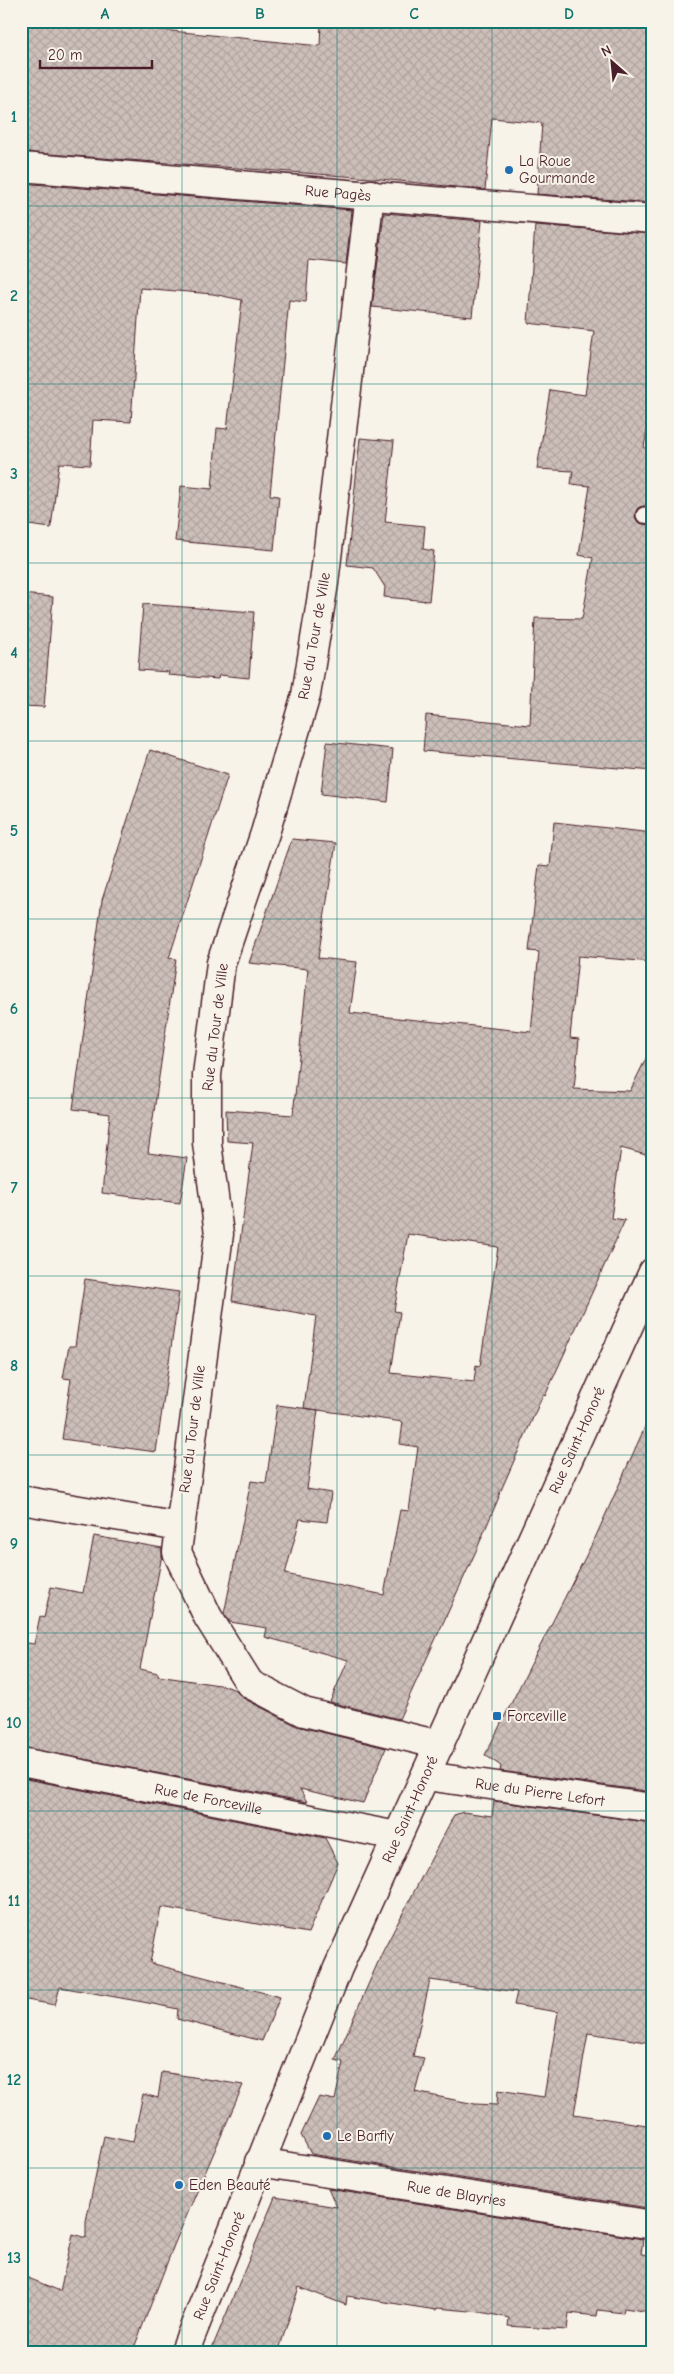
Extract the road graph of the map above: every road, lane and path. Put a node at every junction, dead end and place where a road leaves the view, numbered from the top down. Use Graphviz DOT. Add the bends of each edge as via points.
graph roads {
  1 [pos="21,166"];
  2 [pos="370,194"];
  3 [pos="653,219"];
  4 [pos="653,1272"];
  5 [pos="21,1500"];
  6 [pos="180,1526"];
  7 [pos="440,1745"];
  8 [pos="21,1762"];
  9 [pos="426,1776"];
  10 [pos="653,1808"];
  11 [pos="397,1836"];
  12 [pos="259,2162"];
  13 [pos="653,2225"];
  14 [pos="184,2353"];
  1 -- 2 [label="street, Rue Pagès"];
  2 -- 3 [label="street, Rue Pagès"];
  2 -- 6 [label="street, Rue du Tour de Ville" via="325,574 306,695 265,833 221,963 207,1075 207,1143 218,1234"];
  4 -- 7 [label="street, Rue Saint-Honoré"];
  5 -- 6 [label="street"];
  6 -- 7 [label="street, Rue du Tour de Ville" via="177,1552 208,1617 250,1684 304,1712"];
  7 -- 9 [label="street, Rue Saint-Honoré"];
  8 -- 11 [label="street, Rue de Forceville"];
  9 -- 10 [label="street, Rue du Pierre Lefort"];
  9 -- 11 [label="street, Rue Saint-Honoré"];
  11 -- 12 [label="street, Rue Saint-Honoré" via="338,1968"];
  12 -- 13 [label="street, Rue de Blayries"];
  12 -- 14 [label="street, Rue Saint-Honoré"];
}
